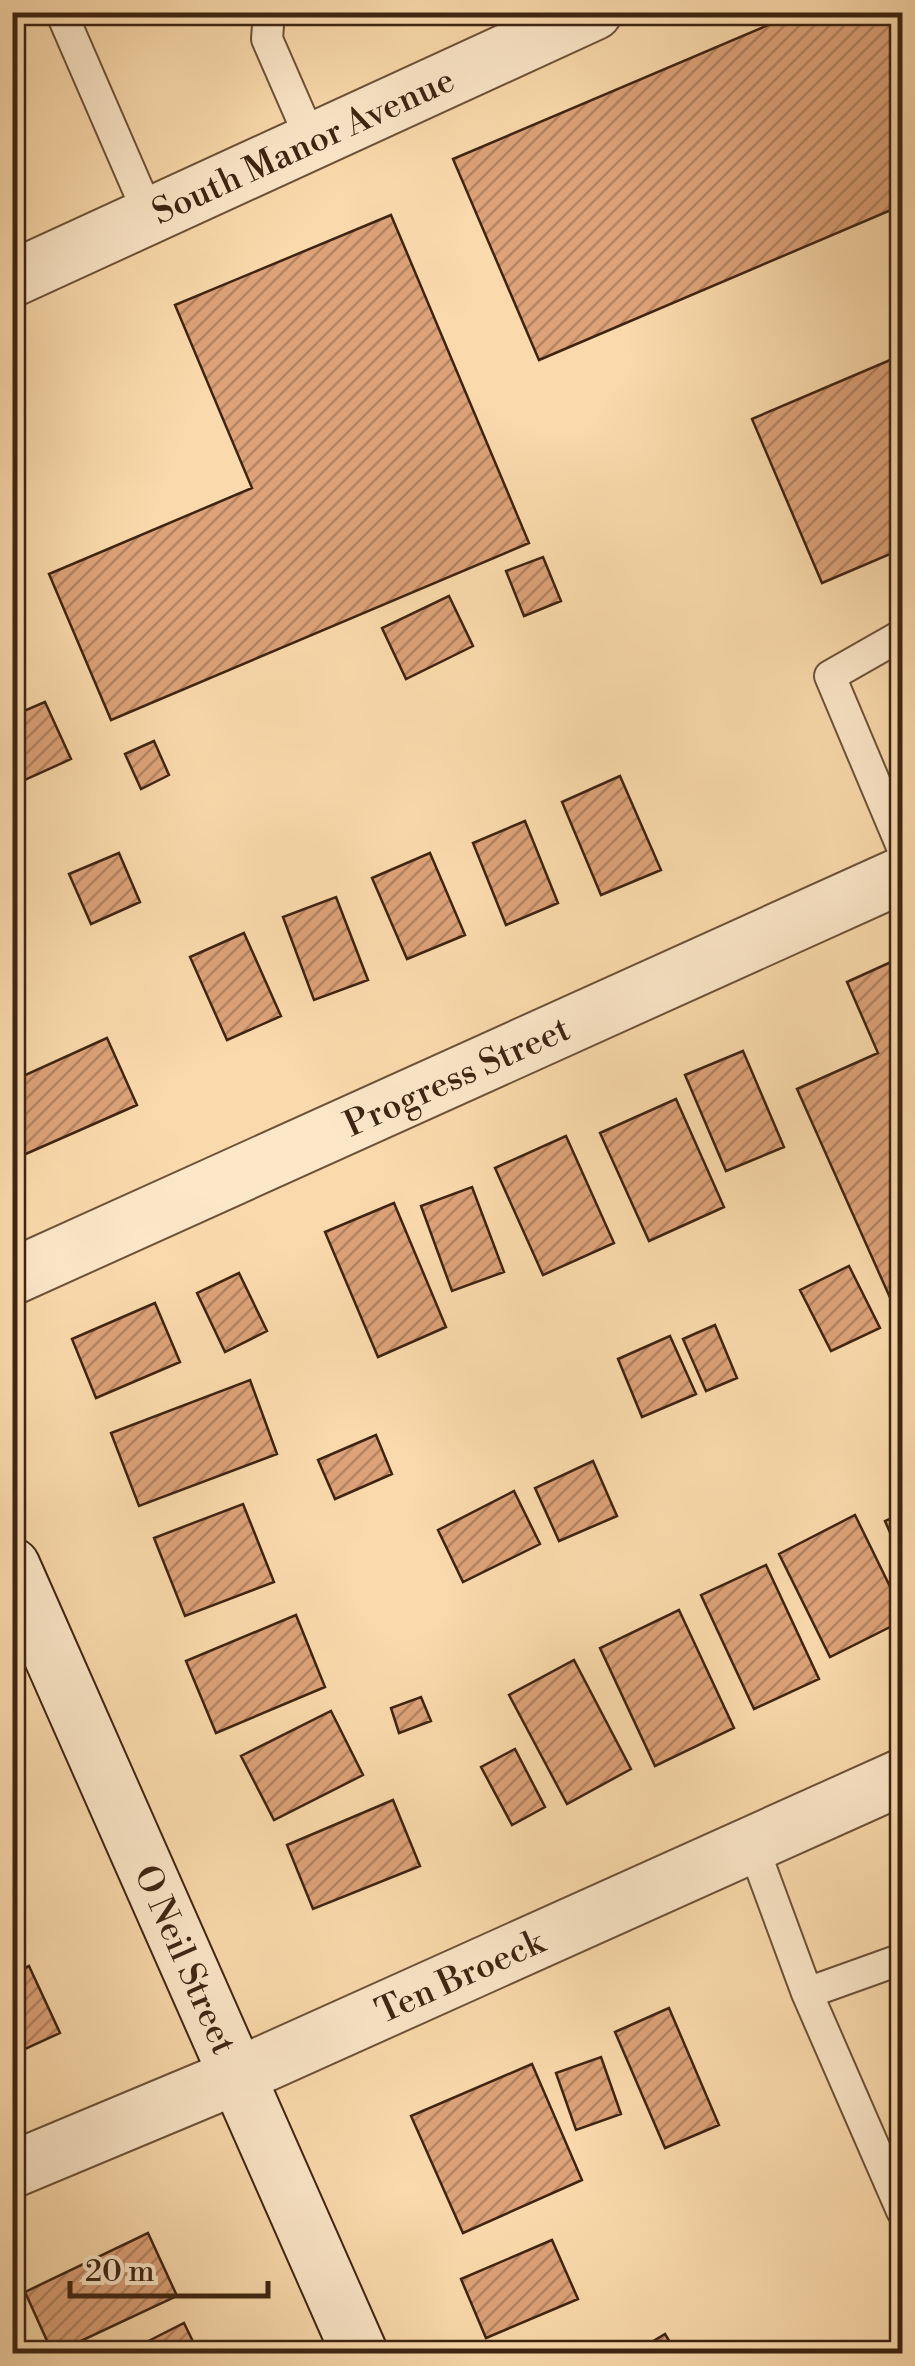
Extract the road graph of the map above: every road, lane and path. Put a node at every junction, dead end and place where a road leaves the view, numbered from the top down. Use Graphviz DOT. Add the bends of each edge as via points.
graph roads {
  1 [pos="61,12"];
  2 [pos="268,12"];
  3 [pos="594,12"];
  4 [pos="312,142"];
  5 [pos="150,218"];
  6 [pos="12,279"];
  7 [pos="902,635"];
  8 [pos="902,847"];
  9 [pos="902,875"];
  10 [pos="12,1278"];
  11 [pos="12,1566"];
  12 [pos="902,1777"];
  13 [pos="752,1844"];
  14 [pos="902,1959"];
  15 [pos="807,1993"];
  16 [pos="237,2076"];
  17 [pos="12,2170"];
  18 [pos="902,2211"];
  19 [pos="360,2354"];
  1 -- 5 [label="lane"];
  2 -- 4 [label="lane" via="268,39"];
  3 -- 4 [label="street, South Manor Avenue"];
  4 -- 5 [label="street, South Manor Avenue"];
  5 -- 6 [label="street, South Manor Avenue"];
  7 -- 8 [label="lane" via="830,676"];
  9 -- 10 [label="street, Progress Street"];
  11 -- 16 [label="street, O Neil Street"];
  12 -- 13 [label="street, Ten Broeck"];
  13 -- 15 [label="lane"];
  13 -- 16 [label="street, Ten Broeck"];
  14 -- 15 [label="lane"];
  15 -- 18 [label="lane"];
  16 -- 17 [label="street, Ten Broeck"];
  16 -- 19 [label="street, O Neil Street"];
}
